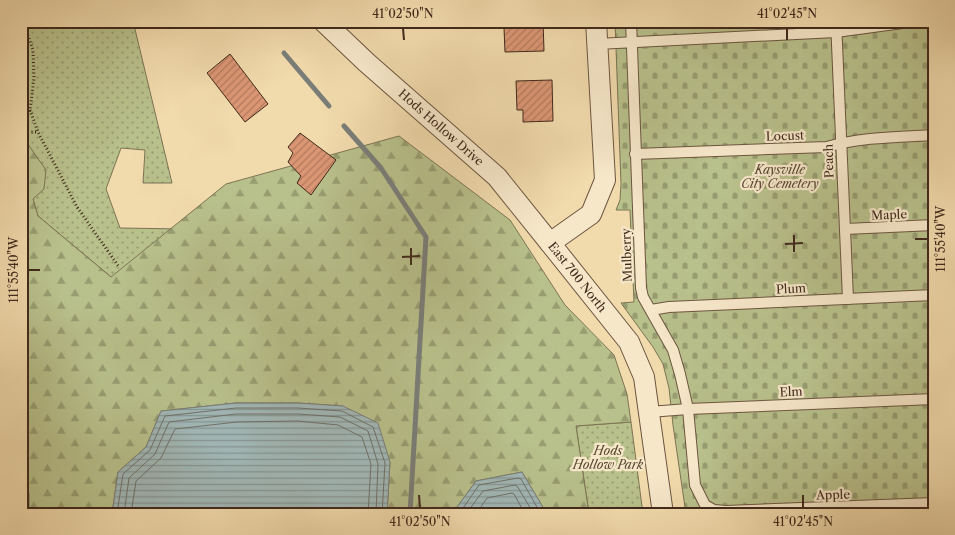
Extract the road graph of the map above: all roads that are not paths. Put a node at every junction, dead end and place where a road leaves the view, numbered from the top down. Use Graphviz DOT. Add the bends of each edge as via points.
graph roads {
  1 [pos="323,21"];
  2 [pos="596,21"];
  3 [pos="631,21"];
  4 [pos="836,21"];
  5 [pos="916,21"];
  6 [pos="836,32"];
  7 [pos="632,43"];
  8 [pos="597,44"];
  9 [pos="934,135"];
  10 [pos="841,142"];
  11 [pos="635,154"];
  12 [pos="934,225"];
  13 [pos="844,229"];
  14 [pos="550,243"];
  15 [pos="934,295"];
  16 [pos="848,299"];
  17 [pos="650,310"];
  18 [pos="934,399"];
  19 [pos="688,409"];
  20 [pos="649,412"];
  21 [pos="934,503"];
  22 [pos="705,505"];
  23 [pos="663,514"];
  1 -- 14 [label="street, Hods Hollow Drive" via="497,177"];
  2 -- 8 [label="street, East 700 North"];
  3 -- 7 [label="lane, Mulberry"];
  4 -- 6 [label="lane, Peach"];
  5 -- 6 [label="lane"];
  6 -- 7 [label="lane"];
  6 -- 10 [label="lane, Peach"];
  7 -- 8 [label="lane"];
  7 -- 11 [label="lane, Mulberry"];
  8 -- 14 [label="street, East 700 North" via="605,180 591,214"];
  9 -- 10 [label="lane, Locust"];
  10 -- 11 [label="lane, Locust" via="827,146"];
  10 -- 13 [label="lane, Peach"];
  11 -- 17 [label="lane, Mulberry" via="641,288"];
  12 -- 13 [label="lane, Maple"];
  13 -- 16 [label="lane, Peach"];
  14 -- 20 [label="street, East 700 North" via="629,342 644,377"];
  15 -- 16 [label="lane, Plum"];
  16 -- 17 [label="lane, Plum"];
  17 -- 19 [label="lane, Mulberry" via="673,350"];
  18 -- 19 [label="lane, Elm"];
  19 -- 20 [label="lane, Elm"];
  19 -- 22 [label="lane, Mulberry" via="695,485"];
  20 -- 23 [label="street, East 700 North"];
  21 -- 22 [label="lane, Apple" via="726,511"];
}
